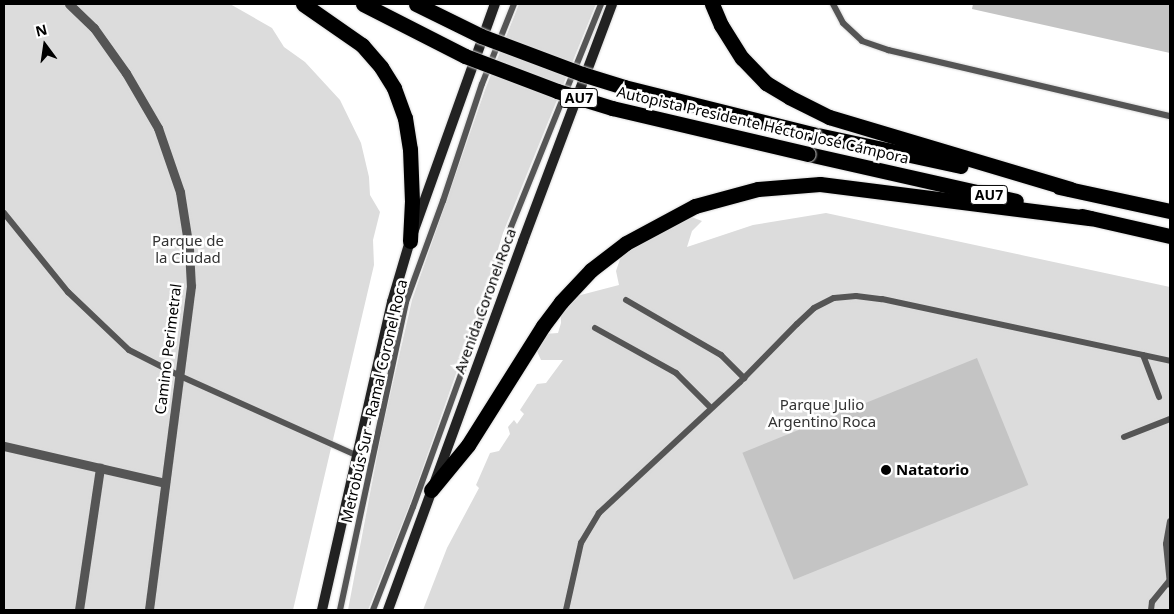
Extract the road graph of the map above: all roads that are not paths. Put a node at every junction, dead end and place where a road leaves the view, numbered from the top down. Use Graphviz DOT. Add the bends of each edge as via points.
graph roads {
  1 [pos="69,4"];
  2 [pos="302,4"];
  3 [pos="364,4"];
  4 [pos="416,4"];
  5 [pos="495,4"];
  6 [pos="514,4"];
  7 [pos="601,4"];
  8 [pos="612,4"];
  9 [pos="712,4"];
  10 [pos="832,4"];
  11 [pos="1170,116"];
  12 [pos="1070,189"];
  13 [pos="1170,211"];
  14 [pos="4,213"];
  15 [pos="1091,218"];
  16 [pos="1170,236"];
  17 [pos="410,241"];
  18 [pos="626,300"];
  19 [pos="595,328"];
  20 [pos="1143,355"];
  21 [pos="1170,361"];
  22 [pos="180,376"];
  23 [pos="744,378"];
  24 [pos="1160,397"];
  25 [pos="711,408"];
  26 [pos="1170,419"];
  27 [pos="1124,438"];
  28 [pos="4,446"];
  29 [pos="356,455"];
  30 [pos="100,468"];
  31 [pos="166,483"];
  32 [pos="431,490"];
  33 [pos="1170,521"];
  34 [pos="330,580"];
  35 [pos="1170,583"];
  36 [pos="79,610"];
  37 [pos="149,610"];
  38 [pos="322,610"];
  39 [pos="329,610"];
  40 [pos="340,610"];
  41 [pos="372,610"];
  42 [pos="388,610"];
  43 [pos="566,610"];
  44 [pos="1151,610"];
  1 -- 22 [label="street, Camino Perimetral" via="94,28 130,80 158,128 180,192 191,286"];
  2 -- 17 [label="highway" via="362,46 394,88 405,118 410,149"];
  3 -- 15 [label="highway, Autopista Presidente Héctor José Cámpora / AU7, bridge" via="466,56 612,108"];
  4 -- 12 [label="highway, Autopista Presidente Héctor José Cámpora / AU7, bridge" via="481,36 624,87 813,134"];
  5 -- 17 [label="main road"];
  6 -- 40 [label="lane, Metrobús Sur - Ramal Coronel Roca" via="482,84 406,302"];
  7 -- 41 [label="lane" via="511,227 444,422"];
  8 -- 32 [label="main road, Avenida Coronel Roca"];
  9 -- 12 [label="highway" via="742,58 766,83 790,97 829,117"];
  10 -- 11 [label="lane" via="843,23 862,41 888,50"];
  12 -- 13 [label="highway, Autopista Presidente Héctor José Cámpora / AU7"];
  14 -- 22 [label="lane" via="68,292 129,350"];
  15 -- 16 [label="highway, Autopista Presidente Héctor José Cámpora / AU7"];
  15 -- 32 [label="highway" via="820,184 758,189 695,206 626,243 591,270 561,302 468,445"];
  17 -- 29 [label="main road" via="392,302"];
  18 -- 23 [label="lane" via="721,355"];
  19 -- 25 [label="lane" via="676,373"];
  20 -- 21 [label="lane"];
  20 -- 23 [label="lane" via="856,296 834,298 814,308"];
  20 -- 24 [label="lane"];
  22 -- 29 [label="lane"];
  22 -- 31 [label="street, Camino Perimetral"];
  23 -- 25 [label="lane"];
  25 -- 43 [label="lane" via="599,513 581,543"];
  26 -- 27 [label="lane"];
  28 -- 30 [label="street"];
  29 -- 34 [label="main road"];
  30 -- 31 [label="street"];
  30 -- 36 [label="street"];
  31 -- 37 [label="street, Camino Perimetral"];
  32 -- 42 [label="main road, Avenida Coronel Roca"];
  33 -- 35 [label="lane" via="1166,544"];
  34 -- 38 [label="main road"];
  34 -- 39 [label="main road"];
  35 -- 44 [label="lane" via="1152,602"];
}
